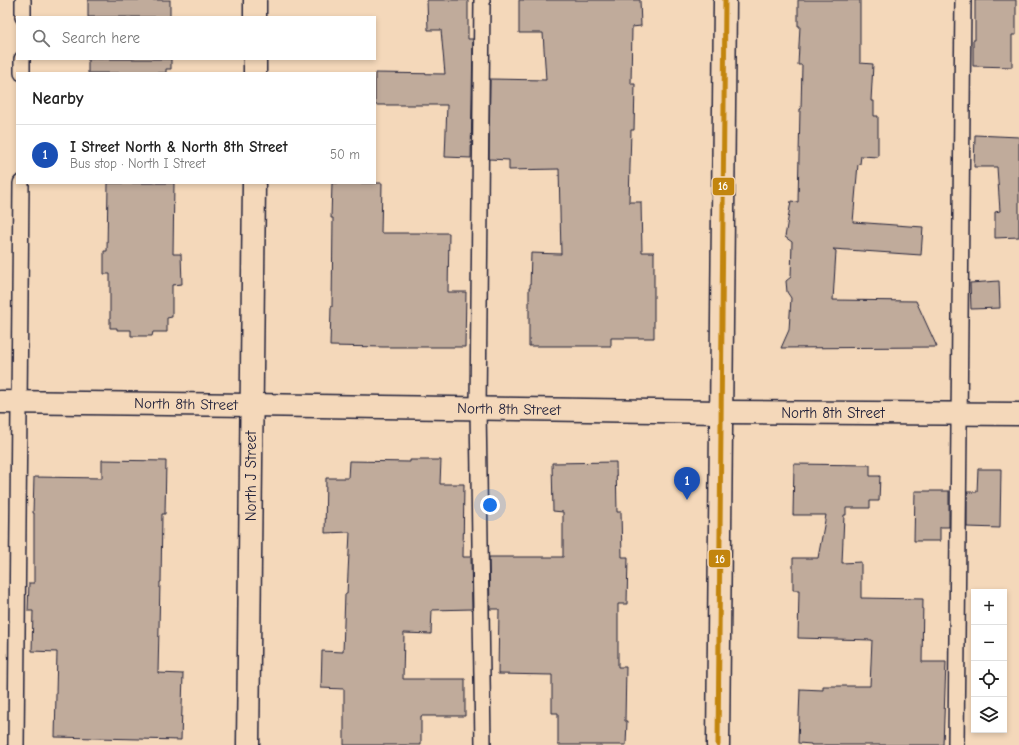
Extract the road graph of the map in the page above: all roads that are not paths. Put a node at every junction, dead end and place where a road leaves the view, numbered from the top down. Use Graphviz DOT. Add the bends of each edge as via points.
graph roads {
  1 [pos="23,0"];
  2 [pos="255,0"];
  3 [pos="482,0"];
  4 [pos="725,0"];
  5 [pos="963,0"];
  6 [pos="23,16"];
  7 [pos="255,16"];
  8 [pos="22,60"];
  9 [pos="255,60"];
  10 [pos="22,72"];
  11 [pos="255,72"];
  12 [pos="21,184"];
  13 [pos="254,184"];
  14 [pos="10,402"];
  15 [pos="251,404"];
  16 [pos="478,408"];
  17 [pos="722,412"];
  18 [pos="959,413"];
  19 [pos="1019,414"];
  20 [pos="16,745"];
  21 [pos="248,745"];
  22 [pos="483,745"];
  23 [pos="718,745"];
  24 [pos="956,745"];
  1 -- 6 [label="lane"];
  2 -- 7 [label="street"];
  3 -- 16 [label="lane"];
  4 -- 17 [label="street"];
  5 -- 18 [label="lane"];
  8 -- 10 [label="lane"];
  9 -- 11 [label="street"];
  12 -- 14 [label="lane"];
  13 -- 15 [label="street, North J Street"];
  14 -- 15 [label="street, North 8th Street"];
  14 -- 20 [label="lane"];
  15 -- 16 [label="street, North 8th Street"];
  15 -- 21 [label="street, North J Street"];
  16 -- 17 [label="street, North 8th Street"];
  16 -- 22 [label="lane"];
  17 -- 18 [label="street, North 8th Street"];
  17 -- 23 [label="street"];
  18 -- 19 [label="street, North 8th Street"];
  18 -- 24 [label="lane"];
}
